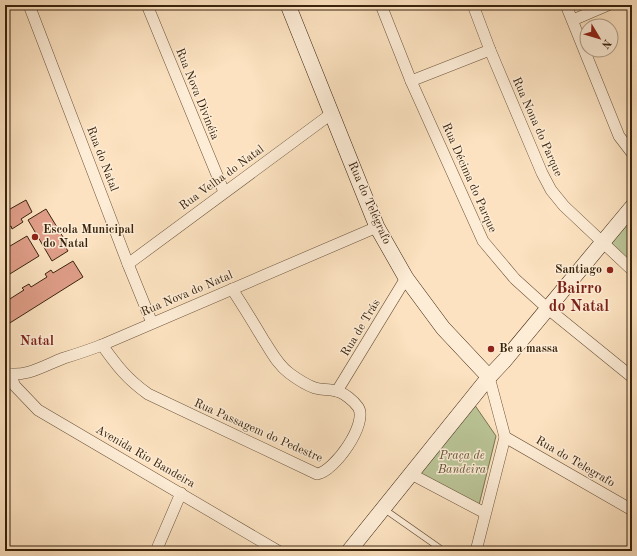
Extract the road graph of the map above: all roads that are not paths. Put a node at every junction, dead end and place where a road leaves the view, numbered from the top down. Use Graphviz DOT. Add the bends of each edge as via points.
graph roads {
  1 [pos="29,5"];
  2 [pos="147,5"];
  3 [pos="288,5"];
  4 [pos="381,5"];
  5 [pos="473,5"];
  6 [pos="566,5"];
  7 [pos="608,5"];
  8 [pos="572,20"];
  9 [pos="490,50"];
  10 [pos="411,81"];
  11 [pos="331,114"];
  12 [pos="632,153"];
  13 [pos="224,192"];
  14 [pos="632,207"];
  15 [pos="377,227"];
  16 [pos="601,243"];
  17 [pos="128,264"];
  18 [pos="632,270"];
  19 [pos="406,278"];
  20 [pos="232,289"];
  21 [pos="547,308"];
  22 [pos="152,323"];
  23 [pos="102,345"];
  24 [pos="7,374"];
  25 [pos="489,377"];
  26 [pos="632,377"];
  27 [pos="338,391"];
  28 [pos="505,437"];
  29 [pos="411,474"];
  30 [pos="181,494"];
  31 [pos="384,508"];
  32 [pos="632,510"];
  33 [pos="485,514"];
  34 [pos="156,551"];
  35 [pos="278,551"];
  36 [pos="349,551"];
  37 [pos="444,551"];
  38 [pos="476,551"];
  1 -- 17 [label="street, Rua do Natal"];
  2 -- 13 [label="street, Rua Nova Divinéia"];
  3 -- 11 [label="street, Rua do Telégrafo"];
  4 -- 10 [label="street, Rua Décima do Parque"];
  5 -- 9 [label="street, Rua Nona do Parque"];
  6 -- 8 [label="street"];
  7 -- 8 [label="street"];
  8 -- 12 [label="street" via="619,136"];
  9 -- 10 [label="street"];
  9 -- 16 [label="street, Rua Nona do Parque" via="551,190"];
  10 -- 21 [label="street, Rua Décima do Parque" via="483,241 515,279"];
  11 -- 13 [label="street, Rua Velha do Natal"];
  11 -- 15 [label="street, Rua do Telégrafo"];
  13 -- 17 [label="street, Rua Velha do Natal"];
  14 -- 16 [label="street"];
  15 -- 19 [label="street, Rua do Telégrafo"];
  15 -- 20 [label="street, Rua Nova do Natal"];
  16 -- 18 [label="street, Rua Nona do Parque"];
  16 -- 21 [label="street"];
  17 -- 22 [label="street, Rua do Natal"];
  19 -- 25 [label="street, Rua do Telégrafo" via="443,328"];
  19 -- 27 [label="street, Rua de Trás"];
  20 -- 22 [label="street, Rua Nova do Natal"];
  20 -- 27 [label="street" via="280,365 302,382 315,388"];
  21 -- 25 [label="street"];
  21 -- 26 [label="street, Rua Décima do Parque"];
  22 -- 23 [label="street, Rua Nova do Natal"];
  23 -- 24 [label="street, Rua Nova do Natal" via="30,373"];
  23 -- 27 [label="street, Rua Passagem do Pedestre" via="118,368 148,394 317,474 329,469 339,457 353,438 360,422 361,411 355,402"];
  24 -- 30 [label="street, Avenida Rio Bandeira" via="38,410"];
  25 -- 28 [label="street"];
  25 -- 29 [label="street"];
  28 -- 32 [label="street, Rua do Telegrafo"];
  28 -- 33 [label="street"];
  29 -- 31 [label="street"];
  29 -- 33 [label="street"];
  30 -- 34 [label="street"];
  30 -- 35 [label="street, Avenida Rio Bandeira"];
  31 -- 36 [label="street"];
  31 -- 37 [label="lane"];
  33 -- 38 [label="street"];
}
